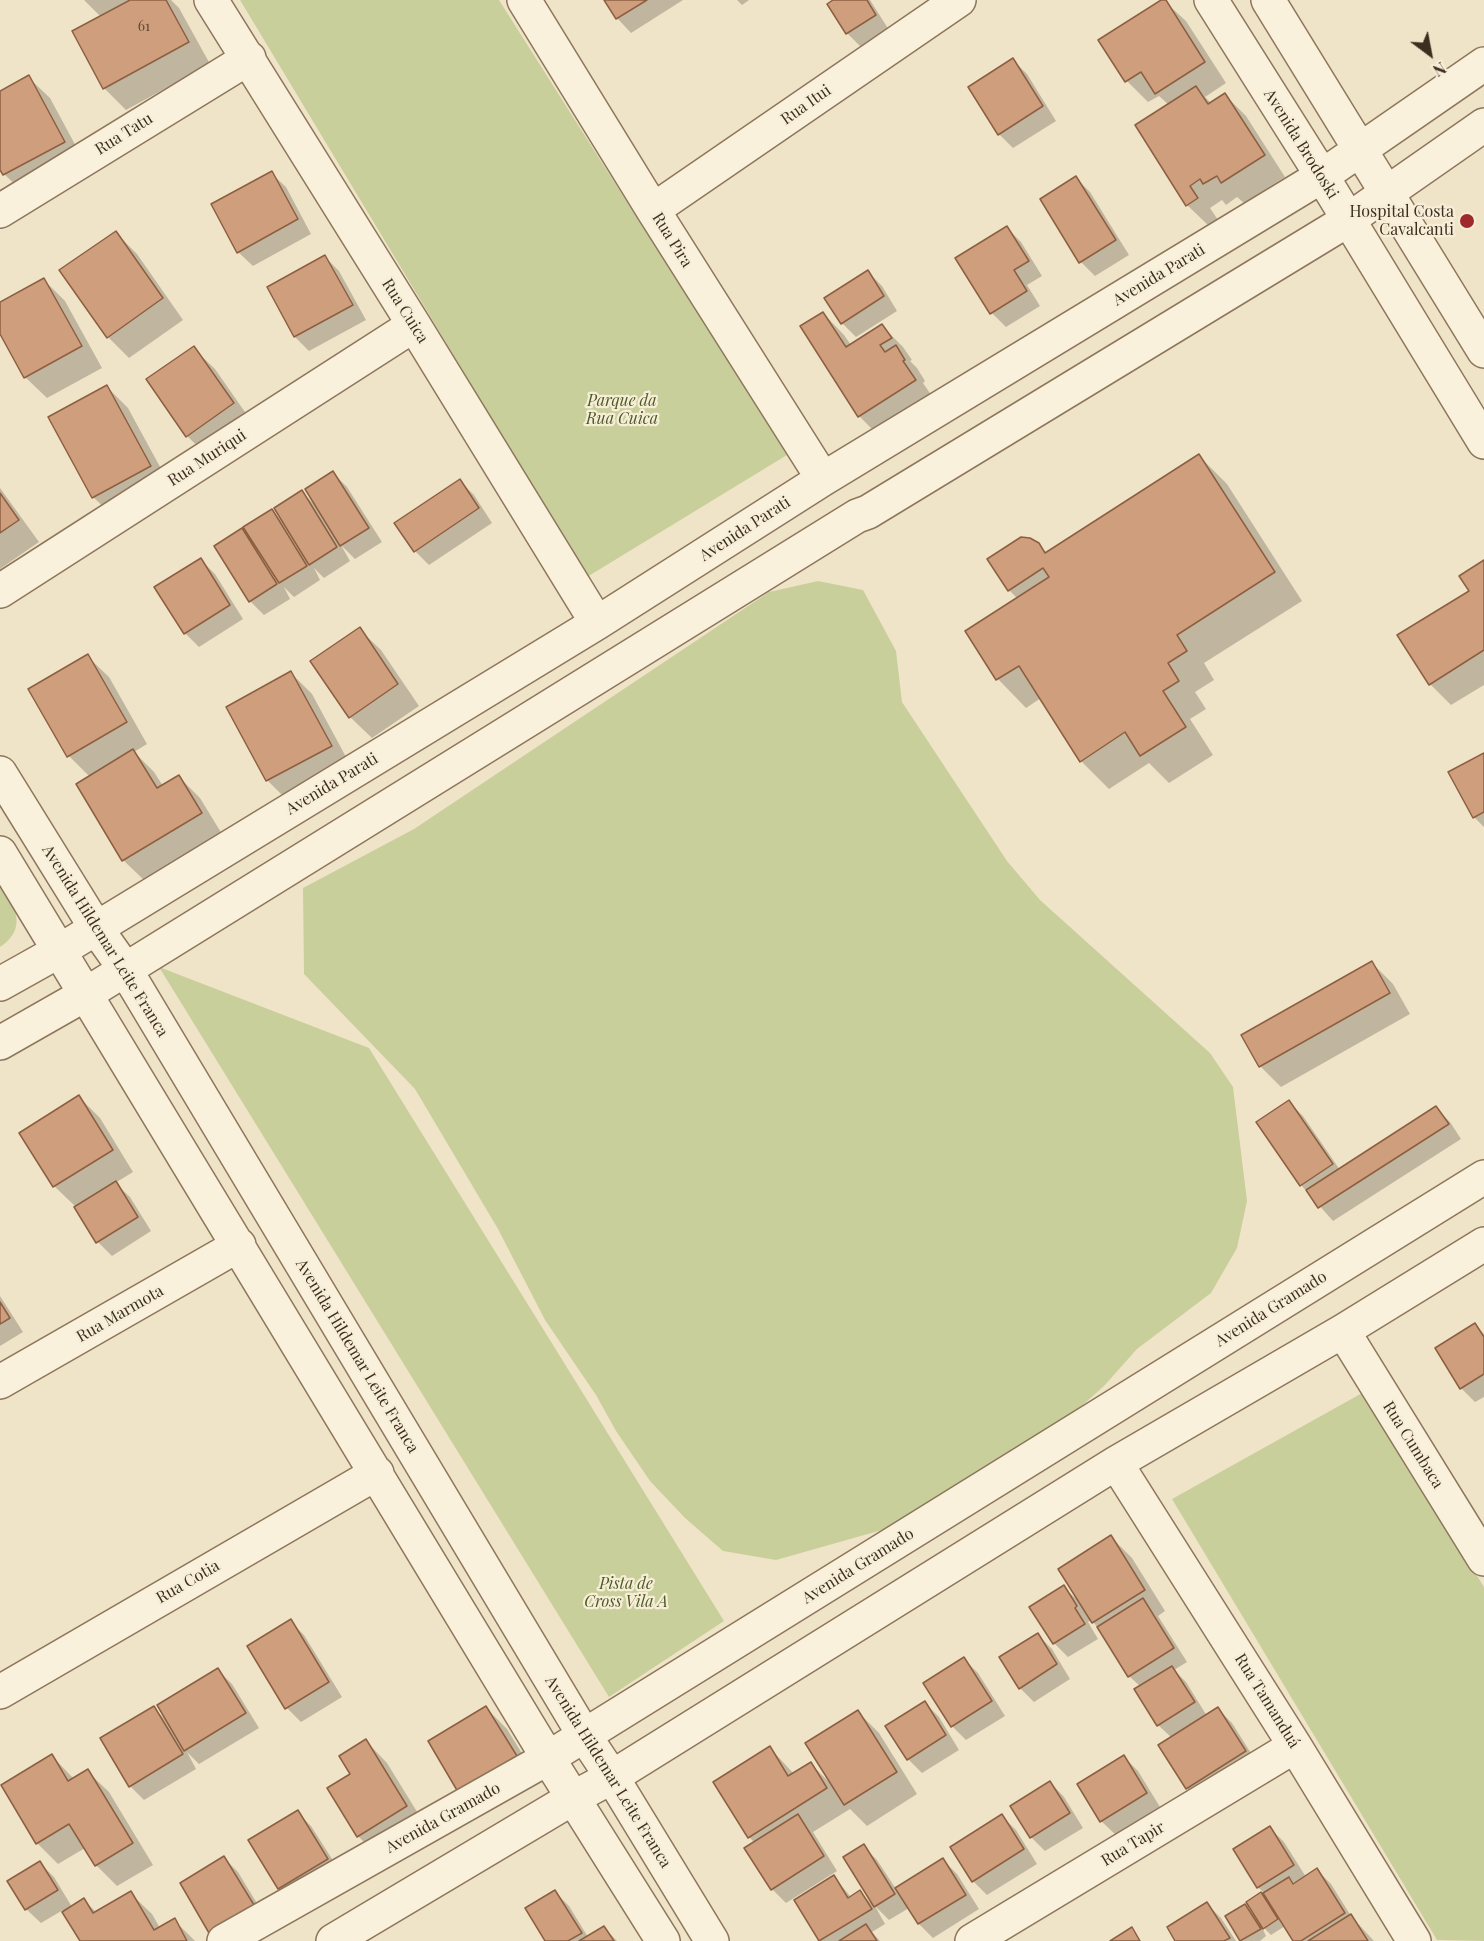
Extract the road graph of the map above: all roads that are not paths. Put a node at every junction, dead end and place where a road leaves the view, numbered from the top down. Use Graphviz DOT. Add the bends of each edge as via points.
graph roads {
  1 [pos="211,0"];
  2 [pos="524,0"];
  3 [pos="959,0"];
  4 [pos="1210,0"];
  5 [pos="1268,0"];
  6 [pos="249,58"];
  7 [pos="1484,64"];
  8 [pos="1484,124"];
  9 [pos="1360,149"];
  10 [pos="1322,176"];
  11 [pos="1386,193"];
  12 [pos="0,210"];
  13 [pos="653,210"];
  14 [pos="1348,220"];
  15 [pos="414,325"];
  16 [pos="1484,351"];
  17 [pos="1484,442"];
  18 [pos="823,479"];
  19 [pos="0,591"];
  20 [pos="597,623"];
  21 [pos="0,773"];
  22 [pos="0,853"];
  23 [pos="96,928"];
  24 [pos="59,951"];
  25 [pos="125,969"];
  26 [pos="0,984"];
  27 [pos="86,994"];
  28 [pos="0,1043"];
  29 [pos="1484,1177"];
  30 [pos="1484,1244"];
  31 [pos="239,1245"];
  32 [pos="1343,1331"];
  33 [pos="0,1382"];
  34 [pos="1116,1463"];
  35 [pos="376,1473"];
  36 [pos="1484,1559"];
  37 [pos="0,1692"];
  38 [pos="584,1735"];
  39 [pos="1295,1746"];
  40 [pos="549,1758"];
  41 [pos="612,1777"];
  42 [pos="573,1798"];
  43 [pos="224,1941"];
  44 [pos="333,1941"];
  45 [pos="663,1941"];
  46 [pos="712,1941"];
  47 [pos="972,1941"];
  48 [pos="1414,1941"];
  1 -- 6 [label="street, Rua Cuica"];
  2 -- 13 [label="street, Rua Pira"];
  3 -- 13 [label="street, Rua Itui"];
  4 -- 10 [label="street, Avenida Brodoski"];
  5 -- 9 [label="street"];
  6 -- 12 [label="street, Rua Tatu"];
  6 -- 15 [label="street, Rua Cuica"];
  7 -- 9 [label="street, Avenida Parati"];
  8 -- 11 [label="street"];
  9 -- 10 [label="street, Avenida Parati"];
  9 -- 11 [label="street"];
  10 -- 14 [label="street, Avenida Brodoski"];
  10 -- 18 [label="street, Avenida Parati"];
  11 -- 14 [label="street"];
  11 -- 16 [label="street"];
  13 -- 18 [label="street, Rua Pira"];
  14 -- 17 [label="street, Avenida Brodoski"];
  14 -- 25 [label="street" via="857,516"];
  15 -- 19 [label="street, Rua Muriqui"];
  15 -- 20 [label="street, Rua Cuica"];
  18 -- 20 [label="street, Avenida Parati"];
  20 -- 23 [label="street, Avenida Parati"];
  21 -- 23 [label="street, Avenida Hildemar Leite Franca"];
  22 -- 24 [label="street"];
  23 -- 24 [label="street, Avenida Parati"];
  23 -- 25 [label="street, Avenida Hildemar Leite Franca"];
  24 -- 26 [label="street, Avenida Parati"];
  24 -- 27 [label="street"];
  25 -- 27 [label="street"];
  25 -- 38 [label="street, Avenida Hildemar Leite Franca"];
  27 -- 28 [label="street"];
  27 -- 31 [label="street"];
  29 -- 38 [label="street, Avenida Gramado"];
  30 -- 32 [label="street"];
  31 -- 33 [label="street, Rua Marmota"];
  31 -- 35 [label="street"];
  32 -- 34 [label="street"];
  32 -- 36 [label="street, Rua Cumbaca"];
  34 -- 39 [label="street, Rua Tamanduá"];
  34 -- 41 [label="street"];
  35 -- 37 [label="street, Rua Cotia"];
  35 -- 40 [label="street"];
  38 -- 40 [label="street, Avenida Gramado"];
  38 -- 41 [label="street, Avenida Hildemar Leite Franca"];
  39 -- 47 [label="street, Rua Tapir"];
  39 -- 48 [label="street, Rua Tamanduá"];
  40 -- 42 [label="street"];
  40 -- 43 [label="street, Avenida Gramado"];
  41 -- 42 [label="street"];
  41 -- 46 [label="street, Avenida Hildemar Leite Franca"];
  42 -- 44 [label="street"];
  42 -- 45 [label="street"];
}
